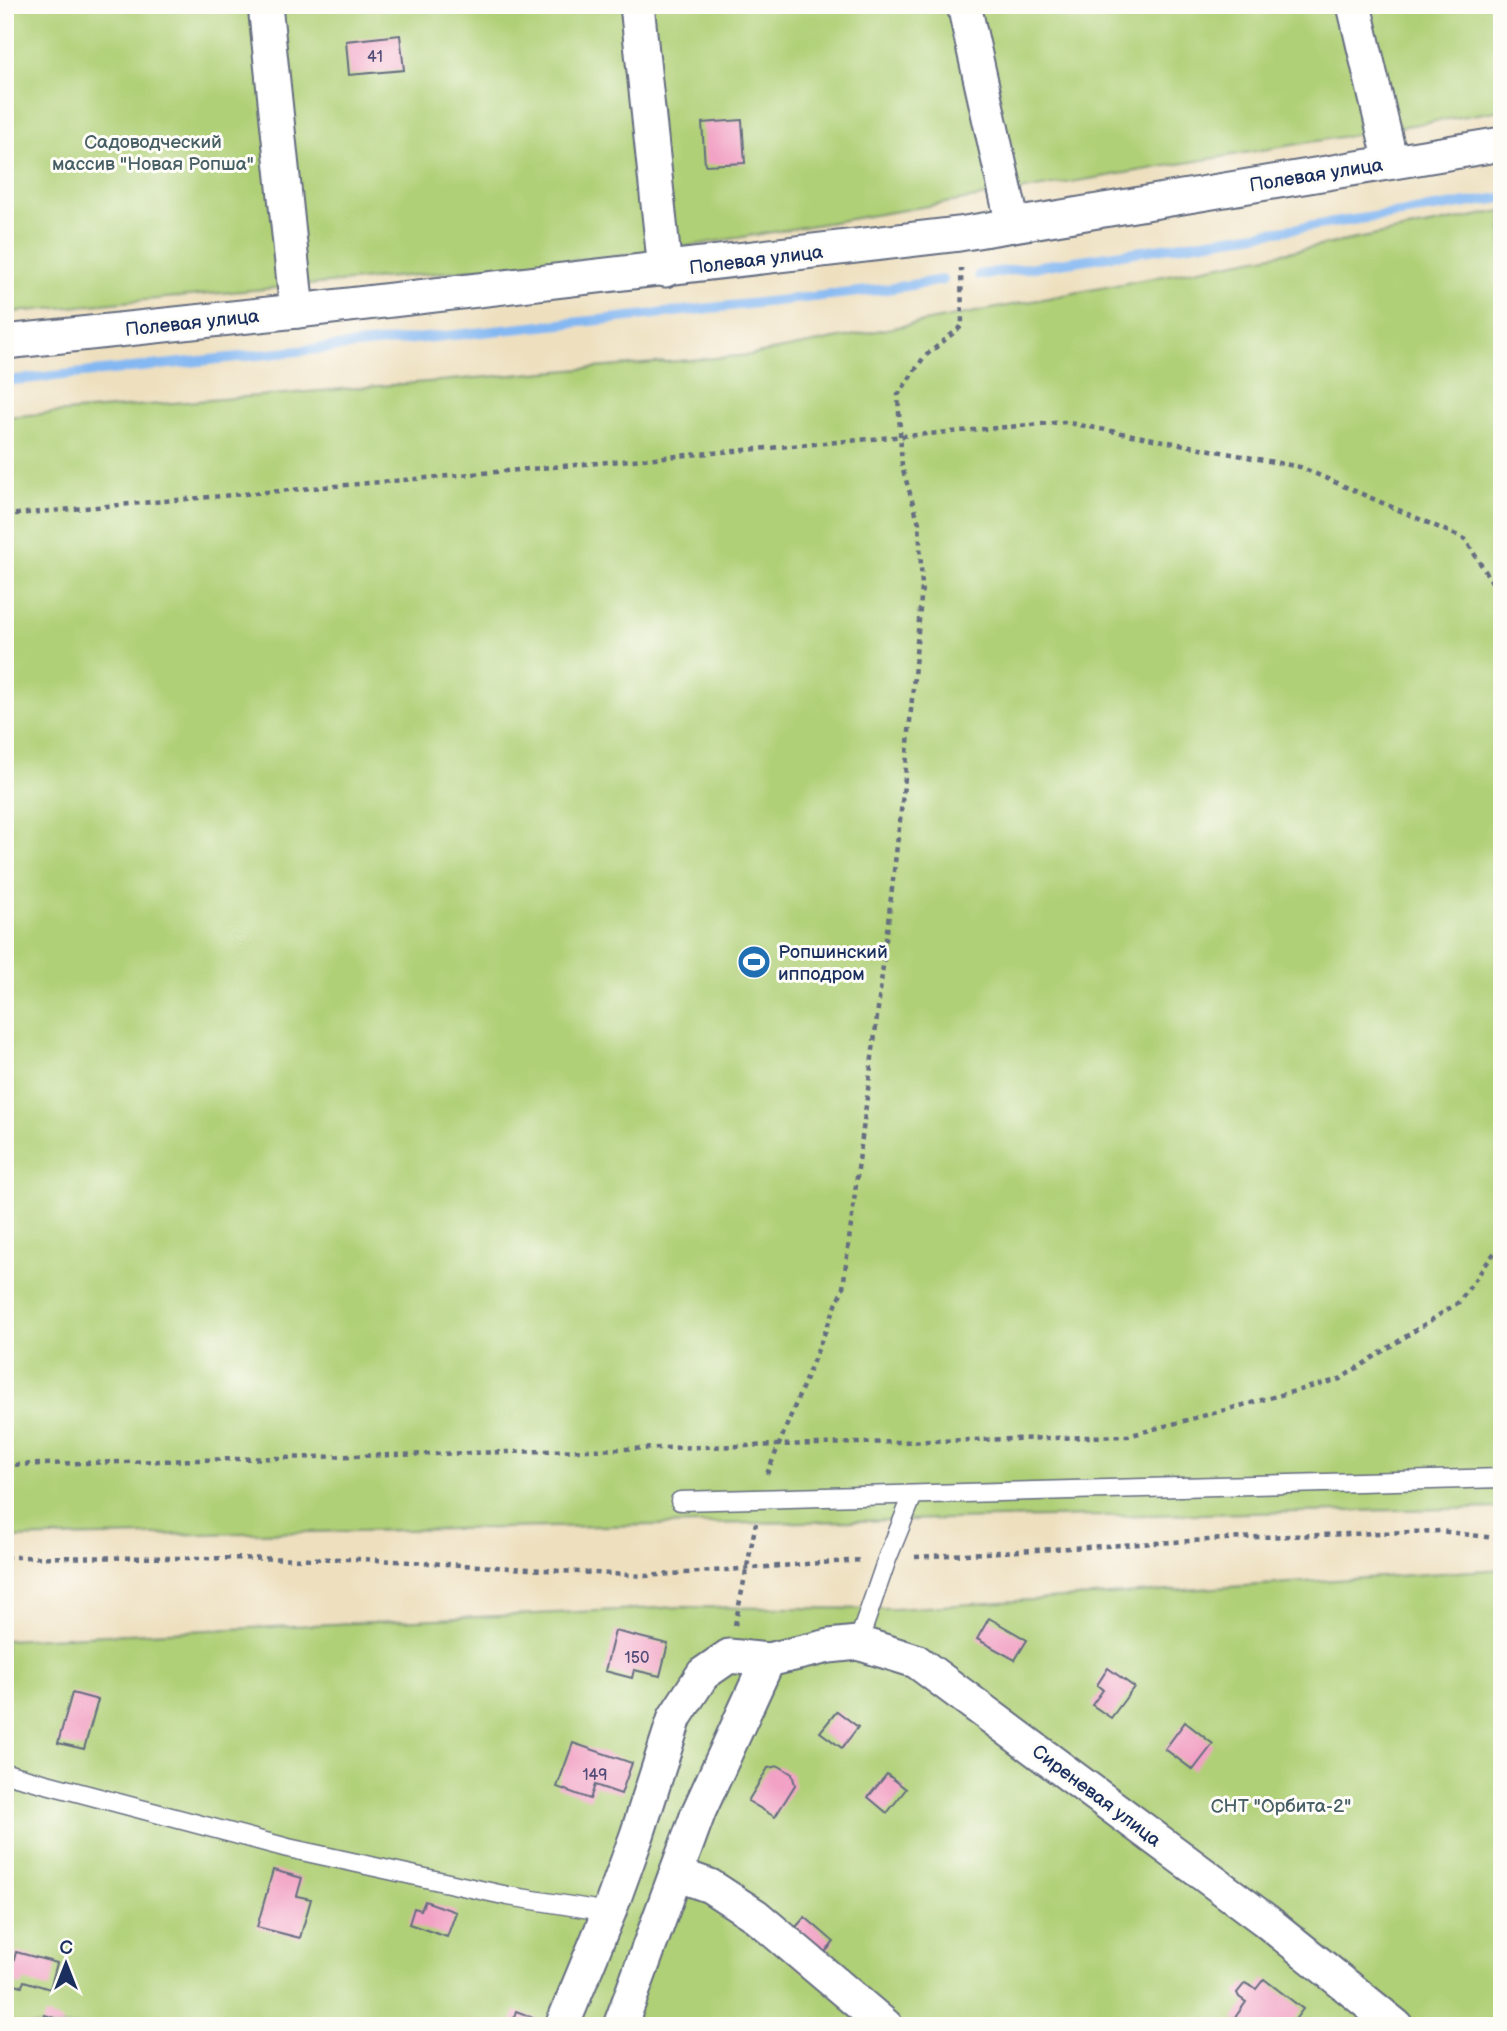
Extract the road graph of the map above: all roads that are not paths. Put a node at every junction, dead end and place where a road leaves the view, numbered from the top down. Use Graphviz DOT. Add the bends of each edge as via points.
graph roads {
  1 [pos="265,5"];
  2 [pos="637,5"];
  3 [pos="964,5"];
  4 [pos="1354,5"];
  5 [pos="1502,144"];
  6 [pos="1391,162"];
  7 [pos="1013,225"];
  8 [pos="665,270"];
  9 [pos="298,311"];
  10 [pos="5,342"];
  11 [pos="1502,1478"];
  12 [pos="913,1495"];
  13 [pos="680,1501"];
  14 [pos="858,1643"];
  15 [pos="768,1660"];
  16 [pos="5,1773"];
  17 [pos="676,1874"];
  18 [pos="610,1912"];
  19 [pos="562,2026"];
  20 [pos="620,2026"];
  21 [pos="886,2026"];
  22 [pos="1396,2026"];
  1 -- 9 [label="street"];
  2 -- 8 [label="street"];
  3 -- 7 [label="street"];
  4 -- 6 [label="street"];
  5 -- 6 [label="street, Полевая улица"];
  6 -- 7 [label="street, Полевая улица"];
  7 -- 8 [label="street, Полевая улица"];
  8 -- 9 [label="street, Полевая улица"];
  9 -- 10 [label="street, Полевая улица"];
  11 -- 12 [label="lane"];
  12 -- 13 [label="lane"];
  12 -- 14 [label="lane"];
  14 -- 15 [label="street, Сиреневая улица"];
  14 -- 22 [label="street, Сиреневая улица" via="916,1661 1265,1920"];
  15 -- 17 [label="street" via="699,1811"];
  15 -- 18 [label="street, Сиреневая улица" via="729,1656 703,1674 675,1717"];
  16 -- 18 [label="lane" via="288,1848 508,1896"];
  17 -- 20 [label="street"];
  17 -- 21 [label="street" via="710,1886 756,1916"];
  18 -- 19 [label="street"];
}
